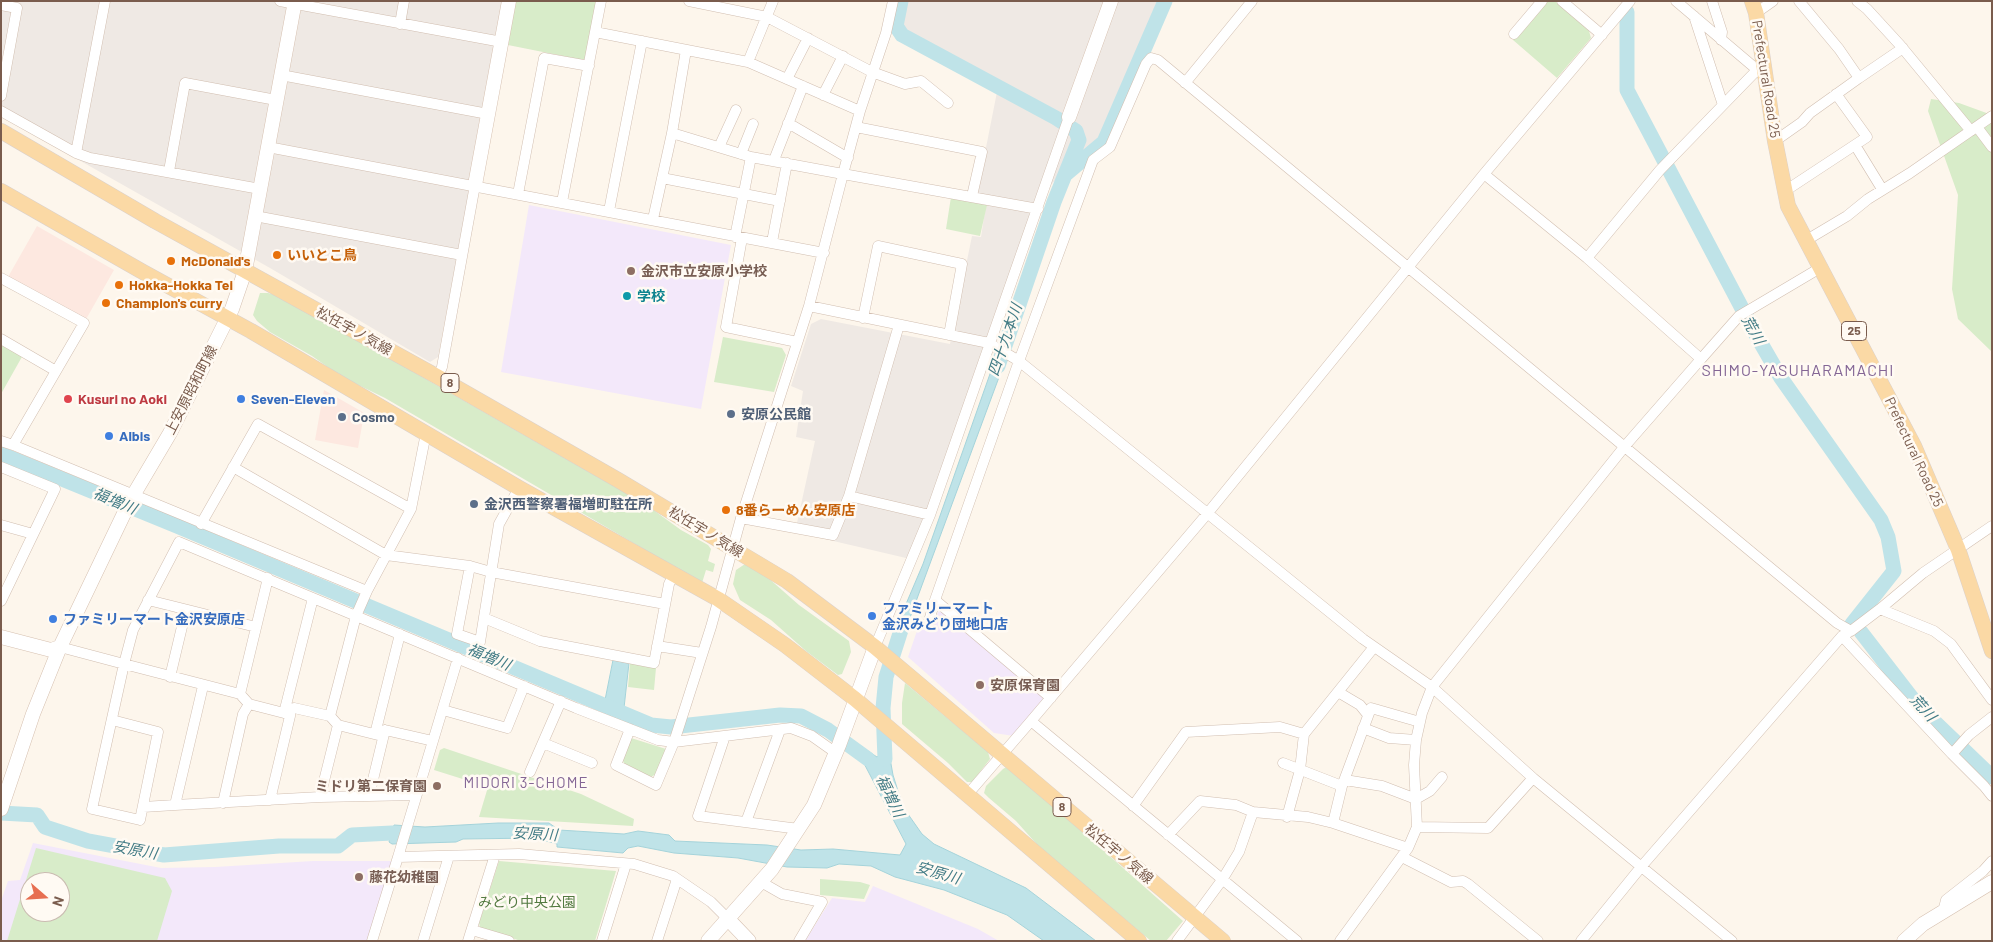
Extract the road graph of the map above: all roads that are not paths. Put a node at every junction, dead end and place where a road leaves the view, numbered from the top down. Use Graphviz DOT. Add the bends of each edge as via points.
graph roads {
  1 [pos="105,1"];
  2 [pos="280,1"];
  3 [pos="404,1"];
  4 [pos="509,1"];
  5 [pos="601,1"];
  6 [pos="689,1"];
  7 [pos="773,1"];
  8 [pos="894,1"];
  9 [pos="1111,1"];
  10 [pos="1252,1"];
  11 [pos="1542,1"];
  12 [pos="1562,1"];
  13 [pos="1630,1"];
  14 [pos="1676,1"];
  15 [pos="1712,1"];
  16 [pos="1773,1"];
  17 [pos="1799,1"];
  18 [pos="1857,1"];
  19 [pos="295,3"];
  20 [pos="18,4"];
  21 [pos="1,5"];
  22 [pos="1622,6"];
  23 [pos="1754,7"];
  24 [pos="1694,16"];
  25 [pos="767,17"];
  26 [pos="400,24"];
  27 [pos="595,32"];
  28 [pos="1514,34"];
  29 [pos="1602,35"];
  30 [pos="808,38"];
  31 [pos="1721,40"];
  32 [pos="642,41"];
  33 [pos="502,42"];
  34 [pos="1902,48"];
  35 [pos="686,50"];
  36 [pos="842,56"];
  37 [pos="748,62"];
  38 [pos="589,66"];
  39 [pos="872,72"];
  40 [pos="1761,73"];
  41 [pos="281,75"];
  42 [pos="1859,78"];
  43 [pos="787,79"];
  44 [pos="1184,83"];
  45 [pos="803,86"];
  46 [pos="1836,94"];
  47 [pos="823,95"];
  48 [pos="1,96"];
  49 [pos="276,100"];
  50 [pos="948,103"];
  51 [pos="1723,105"];
  52 [pos="736,110"];
  53 [pos="1,111"];
  54 [pos="860,111"];
  55 [pos="488,114"];
  56 [pos="1992,116"];
  57 [pos="788,123"];
  58 [pos="1067,123"];
  59 [pos="753,124"];
  60 [pos="856,127"];
  61 [pos="1974,129"];
  62 [pos="1,131"];
  63 [pos="672,133"];
  64 [pos="1775,141"];
  65 [pos="1855,144"];
  66 [pos="268,147"];
  67 [pos="1992,147"];
  68 [pos="719,148"];
  69 [pos="76,153"];
  70 [pos="746,156"];
  71 [pos="848,158"];
  72 [pos="774,160"];
  73 [pos="787,163"];
  74 [pos="169,171"];
  75 [pos="843,174"];
  76 [pos="1484,174"];
  77 [pos="662,178"];
  78 [pos="475,185"];
  79 [pos="260,188"];
  80 [pos="1882,190"];
  81 [pos="1785,191"];
  82 [pos="1,192"];
  83 [pos="518,194"];
  84 [pos="744,194"];
  85 [pos="972,196"];
  86 [pos="780,201"];
  87 [pos="562,202"];
  88 [pos="1038,209"];
  89 [pos="609,211"];
  90 [pos="255,216"];
  91 [pos="653,219"];
  92 [pos="739,237"];
  93 [pos="1805,241"];
  94 [pos="772,242"];
  95 [pos="824,252"];
  96 [pos="462,255"];
  97 [pos="1587,258"];
  98 [pos="1407,267"];
  99 [pos="1820,268"];
  100 [pos="245,271"];
  101 [pos="3,282"];
  102 [pos="809,306"];
  103 [pos="226,318"];
  104 [pos="863,318"];
  105 [pos="899,325"];
  106 [pos="949,335"];
  107 [pos="1,339"];
  108 [pos="797,342"];
  109 [pos="993,346"];
  110 [pos="1017,359"];
  111 [pos="1701,359"];
  112 [pos="56,370"];
  113 [pos="438,377"];
  114 [pos="426,433"];
  115 [pos="1,441"];
  116 [pos="13,446"];
  117 [pos="1625,446"];
  118 [pos="1,467"];
  119 [pos="234,467"];
  120 [pos="518,488"];
  121 [pos="849,496"];
  122 [pos="132,498"];
  123 [pos="411,510"];
  124 [pos="1207,514"];
  125 [pos="930,515"];
  126 [pos="741,518"];
  127 [pos="201,524"];
  128 [pos="1,526"];
  129 [pos="1992,526"];
  130 [pos="33,534"];
  131 [pos="732,547"];
  132 [pos="1958,549"];
  133 [pos="386,555"];
  134 [pos="470,566"];
  135 [pos="491,572"];
  136 [pos="674,574"];
  137 [pos="268,578"];
  138 [pos="5,580"];
  139 [pos="365,594"];
  140 [pos="313,598"];
  141 [pos="718,599"];
  142 [pos="148,600"];
  143 [pos="935,600"];
  144 [pos="1,601"];
  145 [pos="664,604"];
  146 [pos="1880,609"];
  147 [pos="186,610"];
  148 [pos="357,613"];
  149 [pos="484,618"];
  150 [pos="929,621"];
  151 [pos="256,627"];
  152 [pos="1851,631"];
  153 [pos="400,634"];
  154 [pos="1842,636"];
  155 [pos="1,637"];
  156 [pos="657,646"];
  157 [pos="60,647"];
  158 [pos="1374,647"];
  159 [pos="880,651"];
  160 [pos="1992,651"];
  161 [pos="702,653"];
  162 [pos="458,658"];
  163 [pos="124,664"];
  164 [pos="170,676"];
  165 [pos="203,686"];
  166 [pos="524,686"];
  167 [pos="1432,687"];
  168 [pos="1338,692"];
  169 [pos="240,694"];
  170 [pos="1052,698"];
  171 [pos="1992,700"];
  172 [pos="561,701"];
  173 [pos="861,703"];
  174 [pos="249,704"];
  175 [pos="443,710"];
  176 [pos="287,712"];
  177 [pos="1368,715"];
  178 [pos="330,716"];
  179 [pos="1992,716"];
  180 [pos="112,720"];
  181 [pos="1031,721"];
  182 [pos="1420,722"];
  183 [pos="338,725"];
  184 [pos="1363,728"];
  185 [pos="630,729"];
  186 [pos="780,730"];
  187 [pos="380,732"];
  188 [pos="1304,734"];
  189 [pos="725,736"];
  190 [pos="675,739"];
  191 [pos="1416,740"];
  192 [pos="433,741"];
  193 [pos="543,743"];
  194 [pos="837,749"];
  195 [pos="1952,754"];
  196 [pos="1003,755"];
  197 [pos="592,763"];
  198 [pos="1283,763"];
  199 [pos="1300,770"];
  200 [pos="530,772"];
  201 [pos="1442,777"];
  202 [pos="1533,778"];
  203 [pos="1344,783"];
  204 [pos="5,787"];
  205 [pos="968,794"];
  206 [pos="416,795"];
  207 [pos="369,796"];
  208 [pos="1992,796"];
  209 [pos="320,797"];
  210 [pos="1416,799"];
  211 [pos="270,800"];
  212 [pos="223,802"];
  213 [pos="175,804"];
  214 [pos="1133,806"];
  215 [pos="143,807"];
  216 [pos="1,809"];
  217 [pos="1253,812"];
  218 [pos="1287,817"];
  219 [pos="746,822"];
  220 [pos="1333,823"];
  221 [pos="1417,827"];
  222 [pos="798,829"];
  223 [pos="1168,835"];
  224 [pos="1405,852"];
  225 [pos="399,854"];
  226 [pos="495,855"];
  227 [pos="449,856"];
  228 [pos="1992,860"];
  229 [pos="626,864"];
  230 [pos="1640,867"];
  231 [pos="677,880"];
  232 [pos="1222,880"];
  233 [pos="761,882"];
  234 [pos="1990,883"];
  235 [pos="1943,912"];
  236 [pos="1196,918"];
  237 [pos="728,919"];
  238 [pos="472,930"];
  239 [pos="372,941"];
  240 [pos="423,941"];
  241 [pos="468,941"];
  242 [pos="509,941"];
  243 [pos="602,941"];
  244 [pos="657,941"];
  245 [pos="708,941"];
  246 [pos="749,941"];
  247 [pos="799,941"];
  248 [pos="1139,941"];
  249 [pos="1177,941"];
  250 [pos="1223,941"];
  251 [pos="1297,941"];
  252 [pos="1340,941"];
  253 [pos="1538,941"];
  254 [pos="1581,941"];
  255 [pos="1732,941"];
  256 [pos="1904,941"];
  1 -- 69 [label="street"];
  2 -- 19 [label="street"];
  3 -- 26 [label="street"];
  4 -- 33 [label="street"];
  5 -- 27 [label="street"];
  6 -- 25 [label="street"];
  7 -- 25 [label="street"];
  8 -- 39 [label="street"];
  9 -- 58 [label="street"];
  10 -- 44 [label="street"];
  11 -- 28 [label="street"];
  12 -- 29 [label="street"];
  13 -- 22 [label="street"];
  14 -- 24 [label="street"];
  15 -- 31 [label="street" via="1722,32"];
  16 -- 23 [label="street"];
  17 -- 42 [label="street" via="1840,49"];
  18 -- 34 [label="street"];
  19 -- 26 [label="street"];
  19 -- 41 [label="street, 上安原昭和町線"];
  20 -- 21 [label="street"];
  20 -- 48 [label="street"];
  22 -- 29 [label="street"];
  23 -- 40 [label="main road, Prefectural Road 25 / 25"];
  24 -- 31 [label="street"];
  24 -- 51 [label="street"];
  25 -- 30 [label="street"];
  25 -- 37 [label="street"];
  26 -- 33 [label="street"];
  27 -- 32 [label="street"];
  27 -- 38 [label="street"];
  29 -- 76 [label="street"];
  30 -- 36 [label="street"];
  30 -- 43 [label="street"];
  31 -- 40 [label="street"];
  32 -- 35 [label="street"];
  32 -- 89 [label="street"];
  33 -- 55 [label="street"];
  34 -- 42 [label="street"];
  34 -- 61 [label="street"];
  35 -- 37 [label="street"];
  35 -- 63 [label="street"];
  36 -- 39 [label="street"];
  36 -- 47 [label="street"];
  37 -- 43 [label="street"];
  38 -- 83 [label="street" via="544,58"];
  38 -- 87 [label="street"];
  39 -- 50 [label="street" via="905,84 920,81"];
  39 -- 54 [label="street"];
  40 -- 51 [label="street"];
  40 -- 64 [label="main road, Prefectural Road 25 / 25"];
  41 -- 49 [label="street, 上安原昭和町線"];
  41 -- 55 [label="street"];
  42 -- 46 [label="street"];
  43 -- 45 [label="street"];
  44 -- 98 [label="street"];
  44 -- 110 [label="street" via="1158,60 1151,58 1146,64 1110,147 1093,160"];
  45 -- 47 [label="street"];
  45 -- 57 [label="street"];
  46 -- 64 [label="street"];
  46 -- 65 [label="street" via="1867,137"];
  47 -- 54 [label="street"];
  49 -- 66 [label="street, 上安原昭和町線"];
  49 -- 74 [label="street" via="185,84"];
  51 -- 97 [label="street" via="1660,170"];
  52 -- 68 [label="street"];
  53 -- 69 [label="street"];
  54 -- 60 [label="street"];
  55 -- 78 [label="street"];
  56 -- 61 [label="street"];
  57 -- 71 [label="street"];
  57 -- 72 [label="street"];
  58 -- 88 [label="street"];
  59 -- 70 [label="street"];
  60 -- 71 [label="street"];
  60 -- 85 [label="street" via="982,152"];
  61 -- 67 [label="street"];
  61 -- 80 [label="street"];
  62 -- 100 [label="main road, 松任宇ノ気線 / 8"];
  63 -- 68 [label="street"];
  63 -- 77 [label="street"];
  64 -- 81 [label="main road, Prefectural Road 25 / 25"];
  65 -- 80 [label="street"];
  65 -- 81 [label="street"];
  66 -- 78 [label="street"];
  66 -- 79 [label="street, 上安原昭和町線"];
  68 -- 70 [label="street"];
  69 -- 74 [label="street"];
  70 -- 72 [label="street"];
  70 -- 84 [label="street"];
  71 -- 75 [label="street"];
  72 -- 73 [label="street"];
  73 -- 75 [label="street"];
  73 -- 86 [label="street"];
  74 -- 79 [label="street"];
  75 -- 85 [label="street"];
  75 -- 95 [label="street"];
  76 -- 97 [label="street"];
  76 -- 98 [label="street"];
  77 -- 84 [label="street"];
  77 -- 91 [label="street"];
  78 -- 83 [label="street"];
  78 -- 96 [label="street"];
  79 -- 90 [label="street, 上安原昭和町線"];
  80 -- 93 [label="street"];
  81 -- 93 [label="main road, Prefectural Road 25 / 25" via="1788,206"];
  82 -- 103 [label="main road"];
  83 -- 87 [label="street"];
  84 -- 86 [label="street"];
  84 -- 92 [label="street"];
  85 -- 88 [label="street"];
  86 -- 94 [label="street"];
  87 -- 89 [label="street"];
  88 -- 109 [label="street"];
  89 -- 91 [label="street"];
  90 -- 96 [label="street"];
  90 -- 100 [label="street, 上安原昭和町線"];
  91 -- 92 [label="street"];
  92 -- 94 [label="street"];
  92 -- 108 [label="street" via="726,327"];
  93 -- 99 [label="main road, Prefectural Road 25 / 25"];
  94 -- 95 [label="street"];
  95 -- 102 [label="street"];
  96 -- 113 [label="street"];
  97 -- 111 [label="street"];
  98 -- 117 [label="street"];
  98 -- 124 [label="street"];
  99 -- 111 [label="street" via="1743,314"];
  99 -- 132 [label="main road, Prefectural Road 25 / 25" via="1914,446"];
  100 -- 103 [label="street, 上安原昭和町線"];
  100 -- 113 [label="main road, 松任宇ノ気線 / 8"];
  101 -- 112 [label="street" via="84,324"];
  102 -- 104 [label="street"];
  102 -- 108 [label="street"];
  103 -- 114 [label="main road"];
  103 -- 122 [label="street, 上安原昭和町線" via="170,433"];
  104 -- 105 [label="street"];
  104 -- 106 [label="street" via="878,246 962,264"];
  105 -- 106 [label="street"];
  105 -- 121 [label="street"];
  106 -- 109 [label="street"];
  107 -- 112 [label="street"];
  108 -- 126 [label="street"];
  109 -- 110 [label="street"];
  109 -- 125 [label="street"];
  110 -- 124 [label="street"];
  110 -- 143 [label="street"];
  111 -- 117 [label="street"];
  112 -- 116 [label="street"];
  113 -- 131 [label="main road, 松任宇ノ気線 / 8"];
  114 -- 120 [label="main road"];
  114 -- 123 [label="street"];
  115 -- 116 [label="street"];
  116 -- 122 [label="street"];
  117 -- 152 [label="street" via="1837,623"];
  117 -- 167 [label="street"];
  118 -- 130 [label="street" via="55,489"];
  119 -- 123 [label="street" via="258,424"];
  119 -- 127 [label="street"];
  119 -- 133 [label="street"];
  120 -- 135 [label="street" via="498,524"];
  120 -- 136 [label="main road"];
  121 -- 125 [label="street"];
  121 -- 126 [label="street" via="832,535"];
  122 -- 127 [label="street"];
  122 -- 157 [label="street, 上安原昭和町線"];
  123 -- 133 [label="street"];
  124 -- 158 [label="street"];
  124 -- 170 [label="street"];
  125 -- 159 [label="street"];
  126 -- 131 [label="street"];
  127 -- 139 [label="street"];
  128 -- 130 [label="street"];
  129 -- 132 [label="street"];
  130 -- 138 [label="street"];
  131 -- 141 [label="street"];
  131 -- 159 [label="main road, 松任宇ノ気線 / 8" via="787,581"];
  132 -- 146 [label="street"];
  132 -- 160 [label="main road, Prefectural Road 25 / 25"];
  133 -- 134 [label="street"];
  133 -- 139 [label="street"];
  134 -- 135 [label="street"];
  134 -- 149 [label="street" via="457,634 480,642"];
  135 -- 145 [label="street"];
  135 -- 149 [label="street"];
  136 -- 141 [label="main road"];
  136 -- 145 [label="street"];
  137 -- 140 [label="street"];
  137 -- 142 [label="street" via="179,542"];
  137 -- 151 [label="street"];
  138 -- 144 [label="street"];
  139 -- 148 [label="street"];
  140 -- 148 [label="street"];
  140 -- 176 [label="street"];
  141 -- 161 [label="street"];
  141 -- 173 [label="main road"];
  142 -- 147 [label="street"];
  142 -- 163 [label="street" via="133,630"];
  143 -- 150 [label="street"];
  143 -- 170 [label="street"];
  145 -- 156 [label="street"];
  146 -- 152 [label="street"];
  146 -- 171 [label="street" via="1934,631 1951,644"];
  147 -- 151 [label="street"];
  147 -- 164 [label="street"];
  148 -- 153 [label="street"];
  148 -- 178 [label="street"];
  149 -- 156 [label="street" via="540,641 654,663"];
  151 -- 169 [label="street"];
  152 -- 154 [label="street"];
  153 -- 162 [label="street"];
  153 -- 187 [label="street"];
  154 -- 195 [label="street"];
  154 -- 230 [label="street"];
  155 -- 157 [label="street" via="51,650"];
  156 -- 161 [label="street"];
  157 -- 163 [label="street"];
  157 -- 204 [label="street, 上安原昭和町線"];
  158 -- 167 [label="street"];
  158 -- 168 [label="street"];
  159 -- 173 [label="street"];
  159 -- 196 [label="main road, 松任宇ノ気線 / 8"];
  161 -- 190 [label="street"];
  162 -- 166 [label="street"];
  162 -- 175 [label="street"];
  163 -- 164 [label="street"];
  163 -- 180 [label="street"];
  164 -- 165 [label="street"];
  165 -- 169 [label="street"];
  165 -- 213 [label="street"];
  166 -- 172 [label="street"];
  166 -- 175 [label="street" via="507,728"];
  167 -- 182 [label="street"];
  167 -- 202 [label="street"];
  168 -- 177 [label="street" via="1360,705"];
  168 -- 188 [label="street"];
  169 -- 174 [label="street"];
  170 -- 181 [label="street"];
  172 -- 185 [label="street"];
  172 -- 193 [label="street"];
  173 -- 194 [label="street" via="844,730"];
  173 -- 205 [label="main road"];
  174 -- 176 [label="street"];
  174 -- 212 [label="street" via="243,714"];
  175 -- 192 [label="street"];
  176 -- 178 [label="street" via="294,708"];
  176 -- 211 [label="street" via="290,716"];
  177 -- 182 [label="street" via="1370,708"];
  177 -- 184 [label="street"];
  178 -- 183 [label="street"];
  179 -- 195 [label="street"];
  180 -- 215 [label="street" via="158,732"];
  180 -- 215 [label="street" via="92,809 140,820"];
  181 -- 196 [label="street"];
  181 -- 214 [label="street"];
  182 -- 191 [label="street"];
  183 -- 187 [label="street"];
  183 -- 209 [label="street"];
  184 -- 191 [label="street" via="1389,738"];
  184 -- 203 [label="street"];
  185 -- 190 [label="street" via="658,740"];
  185 -- 190 [label="street" via="616,765 656,786"];
  186 -- 189 [label="street"];
  186 -- 194 [label="street" via="791,728"];
  186 -- 219 [label="street"];
  187 -- 192 [label="street"];
  187 -- 207 [label="street"];
  188 -- 199 [label="street"];
  188 -- 214 [label="street" via="1280,727 1186,732"];
  189 -- 190 [label="street"];
  189 -- 219 [label="street" via="698,816"];
  191 -- 210 [label="street"];
  192 -- 206 [label="street"];
  193 -- 197 [label="street"];
  193 -- 200 [label="street"];
  194 -- 222 [label="street" via="814,805"];
  195 -- 208 [label="street"];
  196 -- 205 [label="street"];
  196 -- 236 [label="main road, 松任宇ノ気線 / 8"];
  198 -- 199 [label="street"];
  199 -- 203 [label="street"];
  199 -- 218 [label="street"];
  201 -- 210 [label="street" via="1430,791"];
  202 -- 221 [label="street" via="1488,828"];
  202 -- 230 [label="street"];
  203 -- 210 [label="street" via="1382,786"];
  203 -- 220 [label="street"];
  204 -- 216 [label="street, 上安原昭和町線"];
  205 -- 248 [label="main road"];
  206 -- 207 [label="street"];
  206 -- 225 [label="street"];
  207 -- 209 [label="street"];
  209 -- 211 [label="street"];
  210 -- 221 [label="street"];
  211 -- 212 [label="street"];
  212 -- 213 [label="street"];
  213 -- 215 [label="street"];
  214 -- 223 [label="street"];
  217 -- 218 [label="street"];
  217 -- 223 [label="street" via="1236,805 1200,801"];
  217 -- 232 [label="street" via="1239,852"];
  218 -- 220 [label="street" via="1308,817"];
  219 -- 222 [label="street"];
  220 -- 224 [label="street"];
  221 -- 224 [label="street"];
  222 -- 233 [label="street"];
  223 -- 232 [label="street"];
  224 -- 252 [label="street"];
  224 -- 253 [label="street" via="1451,882 1468,884"];
  225 -- 227 [label="street"];
  225 -- 239 [label="street"];
  226 -- 227 [label="street"];
  226 -- 229 [label="street" via="519,854"];
  226 -- 238 [label="street"];
  227 -- 240 [label="street"];
  228 -- 235 [label="street" via="1946,900"];
  229 -- 231 [label="street"];
  229 -- 243 [label="street"];
  230 -- 254 [label="street"];
  230 -- 255 [label="street"];
  231 -- 237 [label="street" via="711,902"];
  231 -- 244 [label="street"];
  232 -- 236 [label="street"];
  232 -- 251 [label="street"];
  233 -- 237 [label="street"];
  233 -- 247 [label="street" via="782,894 822,902"];
  234 -- 235 [label="street"];
  235 -- 256 [label="street"];
  236 -- 249 [label="street"];
  236 -- 250 [label="main road, 松任宇ノ気線 / 8"];
  237 -- 245 [label="street"];
  237 -- 246 [label="street"];
  238 -- 241 [label="street"];
  238 -- 242 [label="street"];
}
